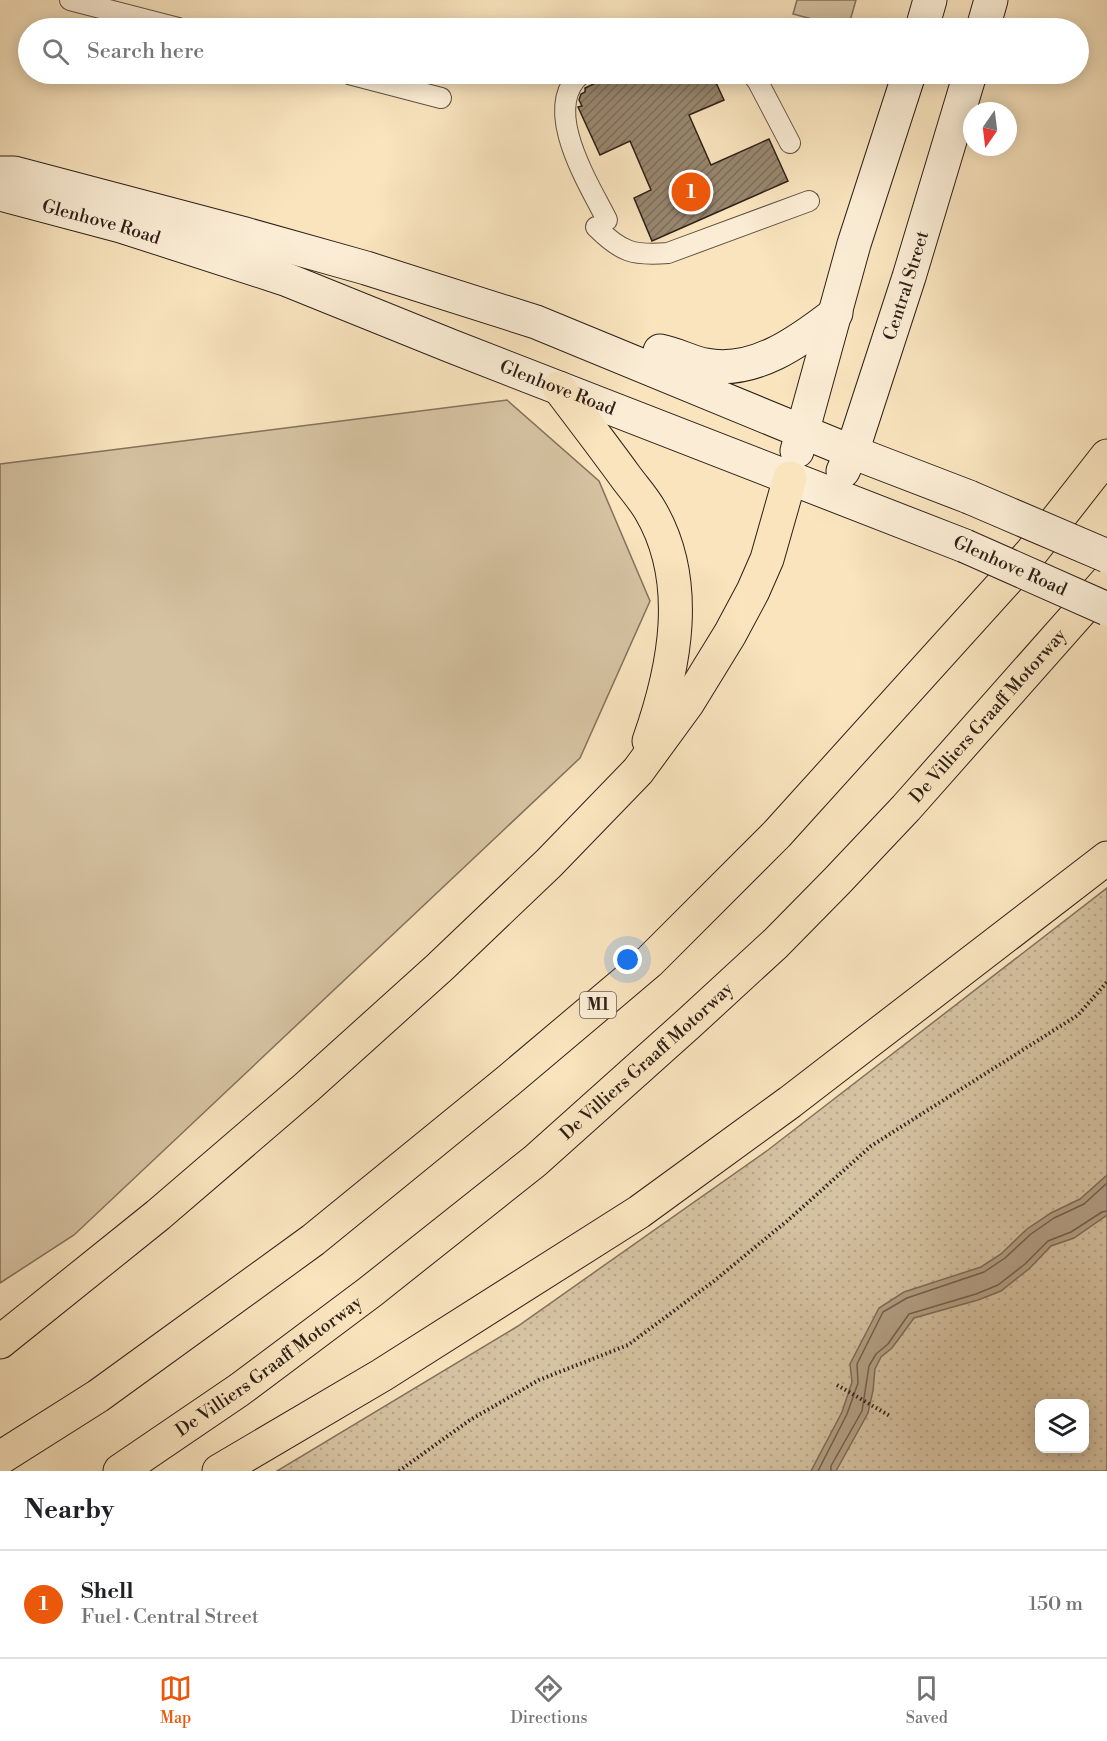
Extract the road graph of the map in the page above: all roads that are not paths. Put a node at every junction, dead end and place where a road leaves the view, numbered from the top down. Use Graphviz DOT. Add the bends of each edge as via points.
graph roads {
  1 [pos="70,0"];
  2 [pos="930,0"];
  3 [pos="991,0"];
  4 [pos="139,18"];
  5 [pos="925,18"];
  6 [pos="986,18"];
  7 [pos="387,84"];
  8 [pos="572,84"];
  9 [pos="759,84"];
  10 [pos="906,84"];
  11 [pos="967,84"];
  12 [pos="441,98"];
  13 [pos="790,143"];
  14 [pos="0,173"];
  15 [pos="0,194"];
  16 [pos="809,201"];
  17 [pos="836,313"];
  18 [pos="602,348"];
  19 [pos="559,388"];
  20 [pos="802,431"];
  21 [pos="852,452"];
  22 [pos="1107,456"];
  23 [pos="790,478"];
  24 [pos="832,494"];
  25 [pos="1107,556"];
  26 [pos="1107,581"];
  27 [pos="1107,609"];
  28 [pos="638,771"];
  29 [pos="1107,858"];
  30 [pos="0,1342"];
  31 [pos="0,1458"];
  32 [pos="120,1471"];
  33 [pos="219,1471"];
  1 -- 4 [label="lane"];
  2 -- 5 [label="main road"];
  3 -- 6 [label="main road"];
  7 -- 12 [label="lane"];
  8 -- 16 [label="lane" via="564,104 565,118 575,156 613,244 632,252 668,253"];
  9 -- 13 [label="lane"];
  10 -- 17 [label="main road"];
  11 -- 21 [label="main road, Central Street"];
  14 -- 18 [label="main road, Glenhove Road" via="14,173 366,268 536,322"];
  15 -- 19 [label="main road, Glenhove Road" via="121,226 285,279"];
  17 -- 18 [label="main road" via="802,339 775,353 724,367 633,345"];
  17 -- 20 [label="main road"];
  18 -- 20 [label="main road, Glenhove Road"];
  19 -- 23 [label="main road, Glenhove Road"];
  19 -- 28 [label="highway" via="650,511 667,550 675,599 675,635 661,706"];
  20 -- 21 [label="main road, Glenhove Road"];
  20 -- 23 [label="main road"];
  21 -- 24 [label="main road, Central Street"];
  21 -- 25 [label="main road, Glenhove Road, bridge"];
  22 -- 31 [label="highway, M1" via="1031,554 817,790 649,962 313,1240 98,1396"];
  23 -- 24 [label="main road, Glenhove Road"];
  23 -- 28 [label="highway" via="767,559 753,591 687,705"];
  24 -- 27 [label="main road, Glenhove Road, bridge"];
  26 -- 32 [label="highway, De Villiers Graaff Motorway" via="837,881 688,1024 535,1161 370,1292 239,1390"];
  28 -- 30 [label="highway" via="549,863 316,1079 158,1215"];
  29 -- 33 [label="highway" via="790,1102 639,1212 382,1375"];
}
